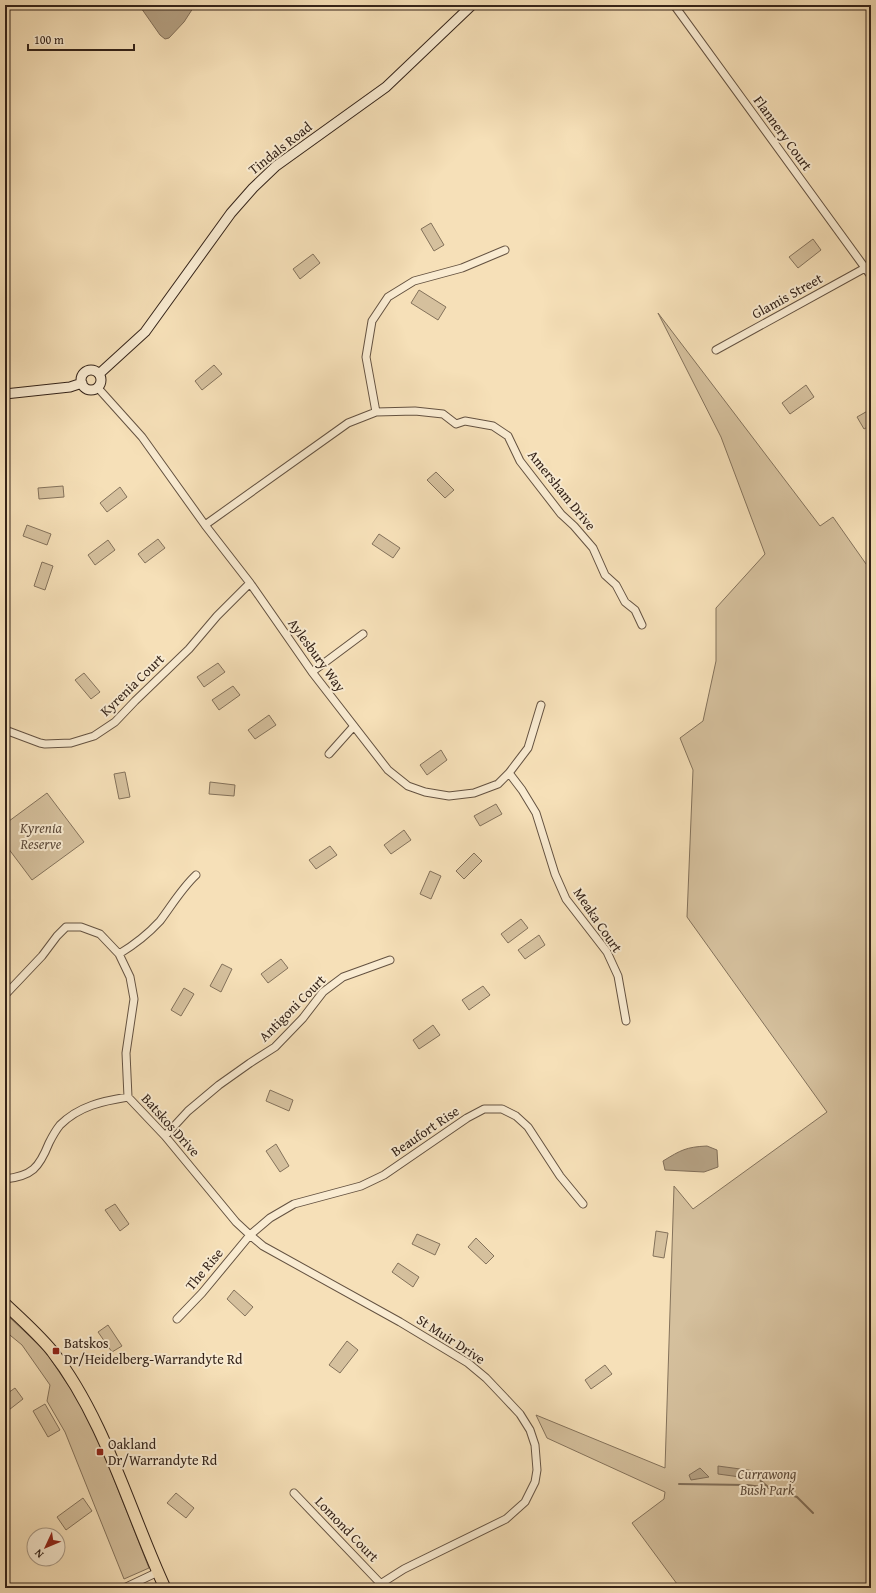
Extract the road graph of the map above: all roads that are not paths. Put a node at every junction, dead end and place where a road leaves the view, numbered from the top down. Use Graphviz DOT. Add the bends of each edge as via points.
graph roads {
  1 [pos="472,5"];
  2 [pos="674,5"];
  3 [pos="505,250"];
  4 [pos="868,268"];
  5 [pos="871,276"];
  6 [pos="716,350"];
  7 [pos="99,374"];
  8 [pos="82,383"];
  9 [pos="98,388"];
  10 [pos="5,394"];
  11 [pos="376,412"];
  12 [pos="205,525"];
  13 [pos="250,584"];
  14 [pos="642,625"];
  15 [pos="363,634"];
  16 [pos="312,672"];
  17 [pos="541,705"];
  18 [pos="354,726"];
  19 [pos="5,728"];
  20 [pos="329,754"];
  21 [pos="509,773"];
  22 [pos="196,874"];
  23 [pos="119,954"];
  24 [pos="390,960"];
  25 [pos="5,995"];
  26 [pos="626,1021"];
  27 [pos="128,1097"];
  28 [pos="166,1136"];
  29 [pos="5,1179"];
  30 [pos="583,1204"];
  31 [pos="250,1235"];
  32 [pos="5,1304"];
  33 [pos="177,1319"];
  34 [pos="294,1493"];
  35 [pos="158,1572"];
  36 [pos="380,1583"];
  37 [pos="124,1588"];
  38 [pos="165,1588"];
  39 [pos="374,1588"];
  1 -- 7 [label="main road, Tindals Road" via="386,87 276,166 253,188 231,213 145,332"];
  2 -- 4 [label="street, Flannery Court"];
  3 -- 11 [label="street" via="462,268 414,281 388,297 372,321 366,357"];
  4 -- 5 [label="street, Flannery Court"];
  4 -- 6 [label="street, Glamis Street"];
  7 -- 8 [label="main road" via="94,370 85,372"];
  7 -- 9 [label="main road" via="101,383"];
  8 -- 9 [label="main road" via="88,390"];
  8 -- 10 [label="main road" via="70,387"];
  9 -- 12 [label="street, Aylesbury Way" via="142,437"];
  11 -- 12 [label="street, Amersham Drive" via="348,423"];
  11 -- 14 [label="street, Amersham Drive" via="415,411 443,414 456,424 465,421 493,426 508,436 520,461 593,548 605,575 616,585 625,602 635,610"];
  12 -- 13 [label="street, Aylesbury Way"];
  13 -- 16 [label="street, Aylesbury Way"];
  13 -- 19 [label="street, Kyrenia Court" via="115,722 94,736 71,743 40,743"];
  15 -- 16 [label="street"];
  16 -- 18 [label="street, Aylesbury Way"];
  17 -- 21 [label="street, Aylesbury Way" via="528,748"];
  18 -- 20 [label="street"];
  18 -- 21 [label="street, Aylesbury Way" via="388,770 408,786 424,792 449,796 474,793 498,784"];
  21 -- 26 [label="street, Meaka Court" via="536,813 555,874 566,899 607,952 618,976"];
  22 -- 23 [label="street" via="159,922 137,943"];
  23 -- 25 [label="street" via="100,934 81,927 66,927"];
  23 -- 27 [label="street" via="130,977 134,999 126,1053"];
  24 -- 28 [label="street, Antigoni Court" via="343,977 323,992 303,1018 275,1047 219,1085 188,1111"];
  27 -- 28 [label="street, Batskos Drive"];
  27 -- 29 [label="street, Batskos Drive" via="81,1109 60,1126 42,1160 33,1171 21,1177"];
  28 -- 31 [label="street, Batskos Drive" via="236,1222"];
  30 -- 31 [label="street, Beaufort Rise" via="560,1176 528,1127 502,1108 484,1109 384,1175 361,1186 294,1204 270,1218"];
  31 -- 33 [label="street, The Rise"];
  31 -- 36 [label="street, St Muir Drive" via="264,1246 468,1363 520,1414 530,1430 535,1446 537,1470 525,1502 506,1519"];
  32 -- 35 [label="main road" via="51,1350 91,1413"];
  34 -- 36 [label="street, Lomond Court"];
  35 -- 37 [label="street"];
  35 -- 38 [label="main road"];
  36 -- 39 [label="street, St Muir Drive"];
}
